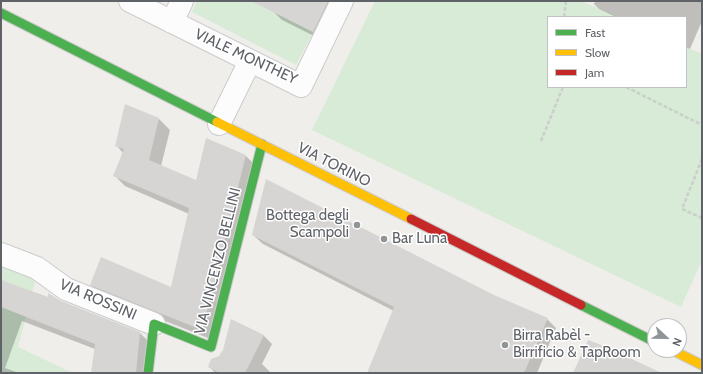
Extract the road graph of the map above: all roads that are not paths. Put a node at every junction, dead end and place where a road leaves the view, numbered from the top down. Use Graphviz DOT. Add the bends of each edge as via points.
graph roads {
  1 [pos="130,1"];
  2 [pos="182,1"];
  3 [pos="342,1"];
  4 [pos="1,13"];
  5 [pos="172,22"];
  6 [pos="250,61"];
  7 [pos="220,124"];
  8 [pos="262,144"];
  9 [pos="1,254"];
  10 [pos="154,324"];
  11 [pos="647,338"];
  12 [pos="687,358"];
  13 [pos="702,365"];
  14 [pos="148,373"];
  1 -- 5 [label="street, VIALE MONTHEY"];
  2 -- 5 [label="street"];
  3 -- 6 [label="street, VIALE MONTHEY" via="301,86"];
  4 -- 7 [label="street, VIA TORINO"];
  5 -- 6 [label="street, VIALE MONTHEY"];
  6 -- 7 [label="street"];
  7 -- 8 [label="street, VIA TORINO"];
  8 -- 10 [label="street, VIA VINCENZO BELLINI" via="211,347"];
  8 -- 11 [label="street, VIA TORINO"];
  9 -- 10 [label="street, VIA ROSSINI" via="37,268 66,289"];
  10 -- 14 [label="street"];
  12 -- 13 [label="street"];
}
